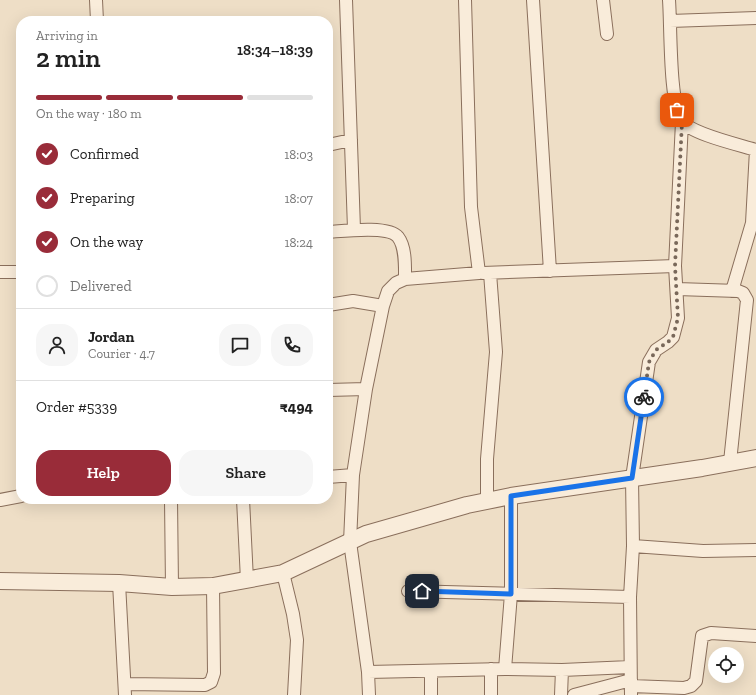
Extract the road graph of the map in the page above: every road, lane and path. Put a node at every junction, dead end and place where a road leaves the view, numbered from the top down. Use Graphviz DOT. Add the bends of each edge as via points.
graph roads {
  1 [pos="96,0"];
  2 [pos="346,0"];
  3 [pos="465,0"];
  4 [pos="533,0"];
  5 [pos="603,0"];
  6 [pos="669,0"];
  7 [pos="97,16"];
  8 [pos="756,18"];
  9 [pos="670,20"];
  10 [pos="607,34"];
  11 [pos="682,122"];
  12 [pos="351,140"];
  13 [pos="333,144"];
  14 [pos="756,150"];
  15 [pos="354,229"];
  16 [pos="333,231"];
  17 [pos="675,266"];
  18 [pos="550,271"];
  19 [pos="0,272"];
  20 [pos="16,272"];
  21 [pos="485,273"];
  22 [pos="405,279"];
  23 [pos="677,289"];
  24 [pos="732,290"];
  25 [pos="333,304"];
  26 [pos="383,306"];
  27 [pos="366,389"];
  28 [pos="333,390"];
  29 [pos="756,458"];
  30 [pos="730,462"];
  31 [pos="353,475"];
  32 [pos="333,477"];
  33 [pos="632,478"];
  34 [pos="511,496"];
  35 [pos="16,497"];
  36 [pos="0,500"];
  37 [pos="486,502"];
  38 [pos="171,504"];
  39 [pos="244,504"];
  40 [pos="350,542"];
  41 [pos="633,546"];
  42 [pos="756,550"];
  43 [pos="283,573"];
  44 [pos="247,580"];
  45 [pos="0,581"];
  46 [pos="119,583"];
  47 [pos="213,586"];
  48 [pos="172,587"];
  49 [pos="408,591"];
  50 [pos="511,594"];
  51 [pos="630,597"];
  52 [pos="756,636"];
  53 [pos="630,667"];
  54 [pos="491,669"];
  55 [pos="505,669"];
  56 [pos="562,670"];
  57 [pos="431,671"];
  58 [pos="368,672"];
  59 [pos="631,687"];
  60 [pos="125,690"];
  61 [pos="294,695"];
  62 [pos="369,695"];
  63 [pos="431,695"];
  64 [pos="491,695"];
  65 [pos="560,695"];
  66 [pos="574,695"];
  1 -- 7 [label="street"];
  2 -- 12 [label="street"];
  3 -- 21 [label="street" via="471,207"];
  4 -- 18 [label="street"];
  5 -- 10 [label="street"];
  6 -- 9 [label="street"];
  8 -- 9 [label="street"];
  9 -- 11 [label="street" via="674,92"];
  11 -- 14 [label="street" via="712,137"];
  11 -- 17 [label="street"];
  12 -- 13 [label="street"];
  12 -- 15 [label="street"];
  14 -- 24 [label="street" via="752,223"];
  15 -- 16 [label="street"];
  15 -- 22 [label="street" via="391,231 398,236 403,246"];
  17 -- 18 [label="street"];
  17 -- 23 [label="street"];
  18 -- 21 [label="street"];
  19 -- 20 [label="street"];
  21 -- 22 [label="street"];
  21 -- 37 [label="street" via="496,352"];
  22 -- 26 [label="street" via="388,291"];
  23 -- 24 [label="street"];
  23 -- 33 [label="street" via="678,318 675,331 668,342 656,350 649,362"];
  24 -- 30 [label="street" via="743,293 747,300"];
  25 -- 26 [label="street" via="353,301"];
  26 -- 27 [label="street"];
  27 -- 28 [label="street"];
  27 -- 31 [label="street"];
  29 -- 30 [label="street"];
  30 -- 33 [label="street"];
  31 -- 32 [label="street"];
  31 -- 40 [label="street"];
  33 -- 34 [label="street"];
  33 -- 41 [label="street"];
  34 -- 37 [label="street"];
  34 -- 50 [label="street"];
  35 -- 36 [label="street"];
  37 -- 40 [label="street" via="381,530"];
  38 -- 48 [label="street"];
  39 -- 44 [label="street"];
  40 -- 43 [label="street"];
  40 -- 58 [label="street"];
  41 -- 42 [label="street" via="702,551"];
  41 -- 51 [label="street"];
  43 -- 44 [label="street"];
  43 -- 61 [label="street" via="297,640"];
  44 -- 47 [label="street"];
  45 -- 46 [label="street"];
  46 -- 48 [label="street"];
  46 -- 60 [label="street"];
  47 -- 48 [label="street"];
  47 -- 60 [label="street" via="214,673 211,682 205,685"];
  49 -- 50 [label="street"];
  50 -- 51 [label="street"];
  50 -- 55 [label="street"];
  51 -- 53 [label="street"];
  52 -- 59 [label="street" via="711,633 702,636 696,681 691,686"];
  53 -- 56 [label="street"];
  53 -- 59 [label="street"];
  54 -- 55 [label="street"];
  54 -- 57 [label="street"];
  54 -- 64 [label="street"];
  55 -- 56 [label="street"];
  56 -- 65 [label="street"];
  57 -- 58 [label="street"];
  57 -- 63 [label="street"];
  58 -- 62 [label="street"];
  59 -- 66 [label="street" via="613,683"];
}
